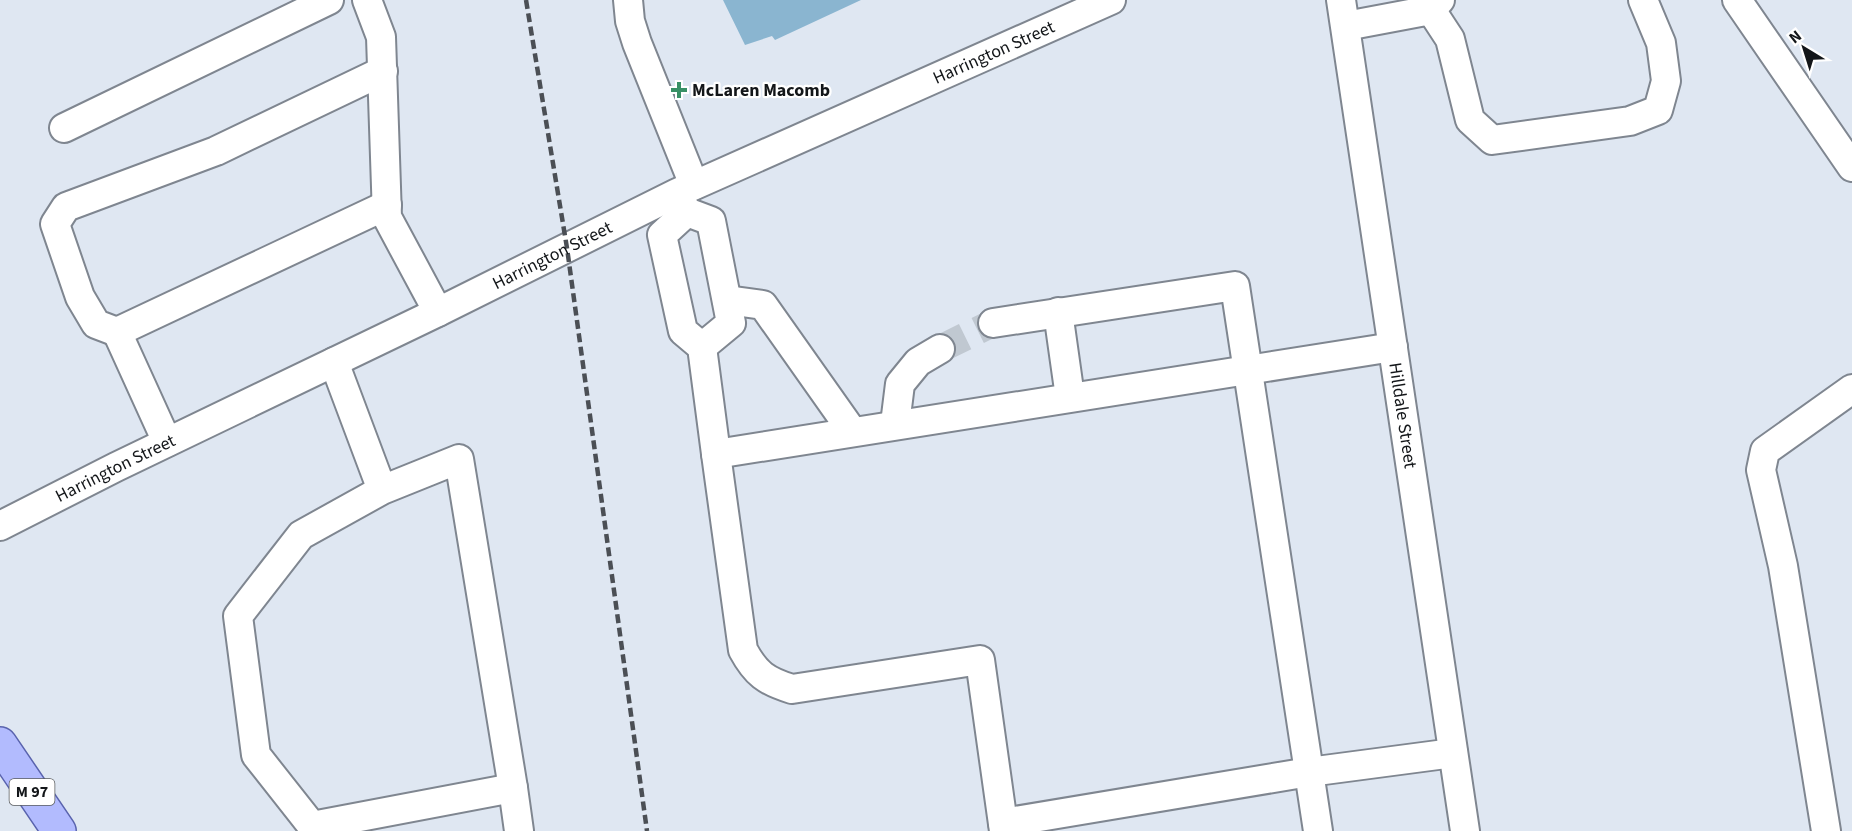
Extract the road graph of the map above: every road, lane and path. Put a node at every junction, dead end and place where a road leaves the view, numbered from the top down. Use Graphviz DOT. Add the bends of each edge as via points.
graph roads {
  1 [pos="329,0"];
  2 [pos="367,0"];
  3 [pos="628,0"];
  4 [pos="1111,0"];
  5 [pos="1643,0"];
  6 [pos="1737,0"];
  7 [pos="1436,5"];
  8 [pos="1343,13"];
  9 [pos="382,71"];
  10 [pos="64,128"];
  11 [pos="1852,167"];
  12 [pos="686,197"];
  13 [pos="387,205"];
  14 [pos="727,300"];
  15 [pos="438,312"];
  16 [pos="1058,312"];
  17 [pos="993,323"];
  18 [pos="117,332"];
  19 [pos="702,347"];
  20 [pos="1393,347"];
  21 [pos="940,349"];
  22 [pos="334,362"];
  23 [pos="1247,370"];
  24 [pos="1852,389"];
  25 [pos="1070,397"];
  26 [pos="895,424"];
  27 [pos="852,431"];
  28 [pos="166,442"];
  29 [pos="716,454"];
  30 [pos="382,490"];
  31 [pos="0,526"];
  32 [pos="0,744"];
  33 [pos="1453,753"];
  34 [pos="1309,772"];
  35 [pos="513,788"];
  36 [pos="1004,827"];
  37 [pos="59,831"];
  38 [pos="519,831"];
  39 [pos="1318,831"];
  40 [pos="1465,831"];
  41 [pos="1826,831"];
  1 -- 10 [label="street"];
  2 -- 9 [label="street" via="381,37"];
  3 -- 12 [label="street" via="636,43"];
  4 -- 12 [label="street, Harrington Street"];
  5 -- 7 [label="street" via="1661,43 1666,81 1658,110 1630,121 1492,140 1470,120 1450,39"];
  6 -- 11 [label="street"];
  7 -- 8 [label="street"];
  8 -- 20 [label="street, Hilldale Street"];
  9 -- 13 [label="street"];
  9 -- 18 [label="street" via="216,151 66,207 55,224 80,297 96,324"];
  12 -- 14 [label="street" via="711,221"];
  12 -- 15 [label="street, Harrington Street"];
  12 -- 19 [label="street" via="662,236 683,331"];
  13 -- 15 [label="street" via="387,217"];
  13 -- 18 [label="street"];
  14 -- 19 [label="street" via="731,323"];
  14 -- 27 [label="street" via="763,304"];
  15 -- 22 [label="street, Harrington Street"];
  16 -- 17 [label="street"];
  16 -- 23 [label="street" via="1235,286"];
  16 -- 25 [label="street"];
  18 -- 28 [label="street"];
  19 -- 29 [label="street"];
  20 -- 23 [label="street"];
  20 -- 33 [label="street, Hilldale Street"];
  21 -- 26 [label="street" via="918,362 900,384"];
  22 -- 28 [label="street, Harrington Street"];
  22 -- 30 [label="street"];
  23 -- 25 [label="street"];
  23 -- 34 [label="street"];
  24 -- 41 [label="street" via="1765,451 1761,470 1783,566"];
  25 -- 26 [label="street"];
  26 -- 27 [label="street"];
  27 -- 29 [label="street"];
  28 -- 31 [label="street, Harrington Street"];
  29 -- 36 [label="street" via="743,650 752,666 769,682 792,689 980,660"];
  30 -- 35 [label="street" via="459,459"];
  30 -- 35 [label="street" via="301,535 238,616 256,754 312,826"];
  32 -- 37 [label="main road, M 97"];
  33 -- 34 [label="street"];
  33 -- 40 [label="street, Hilldale Street"];
  34 -- 36 [label="street"];
  34 -- 39 [label="street"];
  35 -- 38 [label="street"];
}
